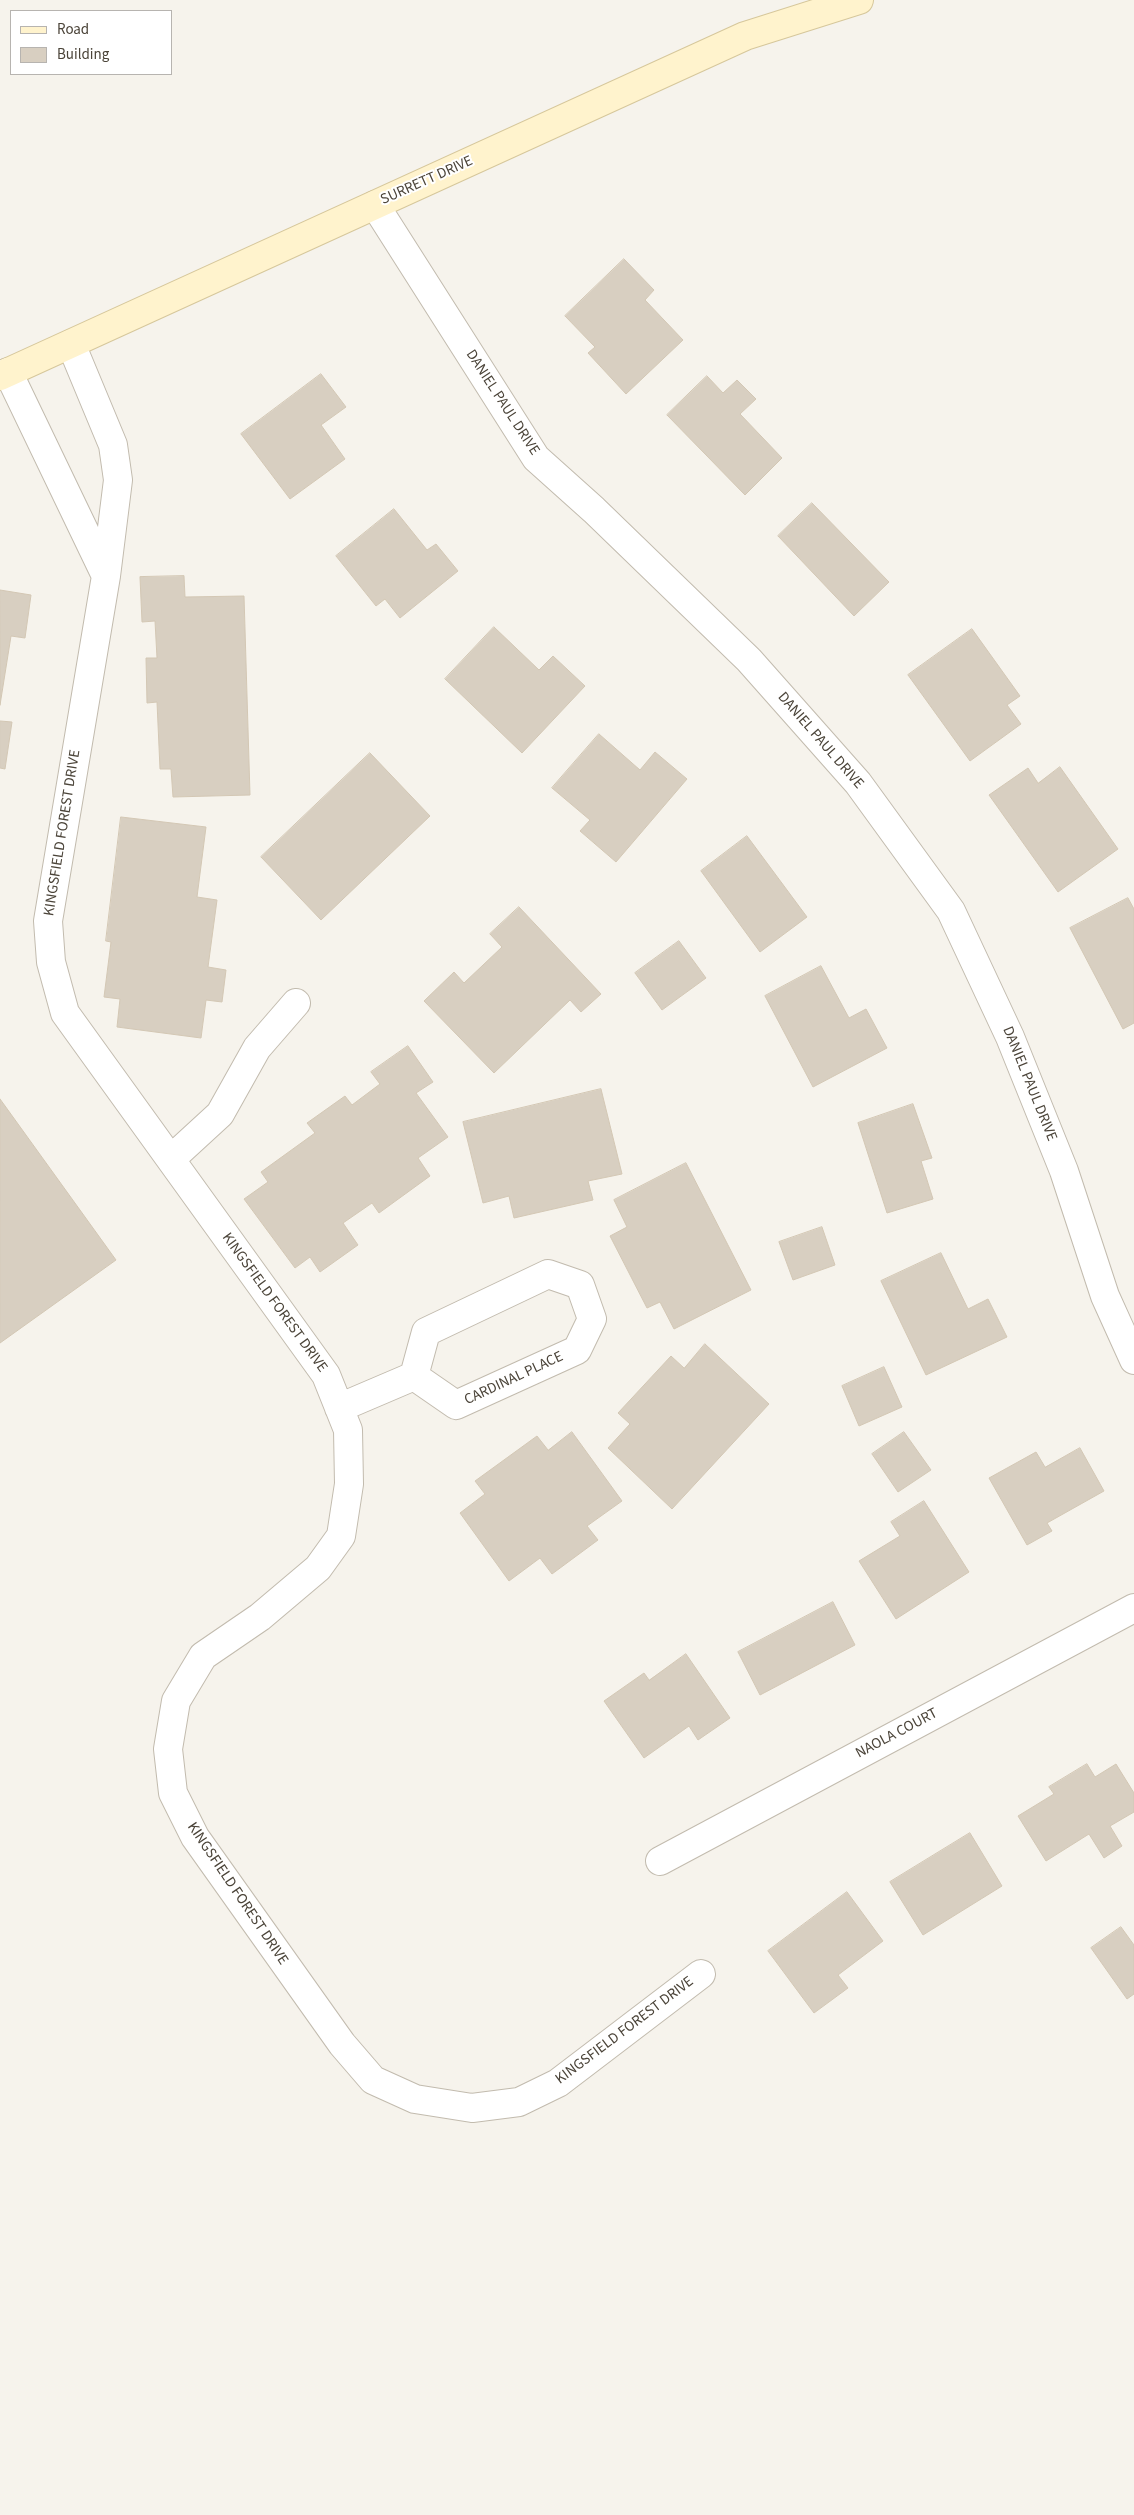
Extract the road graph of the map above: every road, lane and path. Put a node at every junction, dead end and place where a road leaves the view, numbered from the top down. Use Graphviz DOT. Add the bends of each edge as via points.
graph roads {
  1 [pos="859,0"];
  2 [pos="375,205"];
  3 [pos="71,344"];
  4 [pos="4,374"];
  5 [pos="106,576"];
  6 [pos="296,1004"];
  7 [pos="171,1159"];
  8 [pos="1134,1360"];
  9 [pos="414,1376"];
  10 [pos="339,1408"];
  11 [pos="1134,1608"];
  12 [pos="660,1861"];
  13 [pos="701,1974"];
  1 -- 2 [label="street, SURRETT DRIVE" via="745,36"];
  2 -- 3 [label="street, SURRETT DRIVE"];
  2 -- 8 [label="street, DANIEL PAUL DRIVE" via="536,458 749,660 858,782 951,912 1010,1036 1064,1171 1105,1296"];
  3 -- 4 [label="street, SURRETT DRIVE"];
  3 -- 5 [label="street, KINGSFIELD FOREST DRIVE" via="113,445 118,480"];
  4 -- 5 [label="street"];
  5 -- 7 [label="street, KINGSFIELD FOREST DRIVE" via="48,921 51,962 65,1013"];
  6 -- 7 [label="street" via="257,1048 220,1114"];
  7 -- 10 [label="street, KINGSFIELD FOREST DRIVE" via="326,1376"];
  9 -- 9 [label="street, CARDINAL PLACE" via="426,1332 548,1274 580,1285 592,1319 576,1350 456,1405"];
  9 -- 10 [label="street"];
  10 -- 13 [label="street, KINGSFIELD FOREST DRIVE" via="348,1430 349,1484 341,1536 318,1568 260,1617 203,1656 176,1701 168,1749 173,1794 194,1836 342,2044 373,2080 415,2099 472,2108 519,2102 558,2083"];
  11 -- 12 [label="street, NAOLA COURT"];
}
